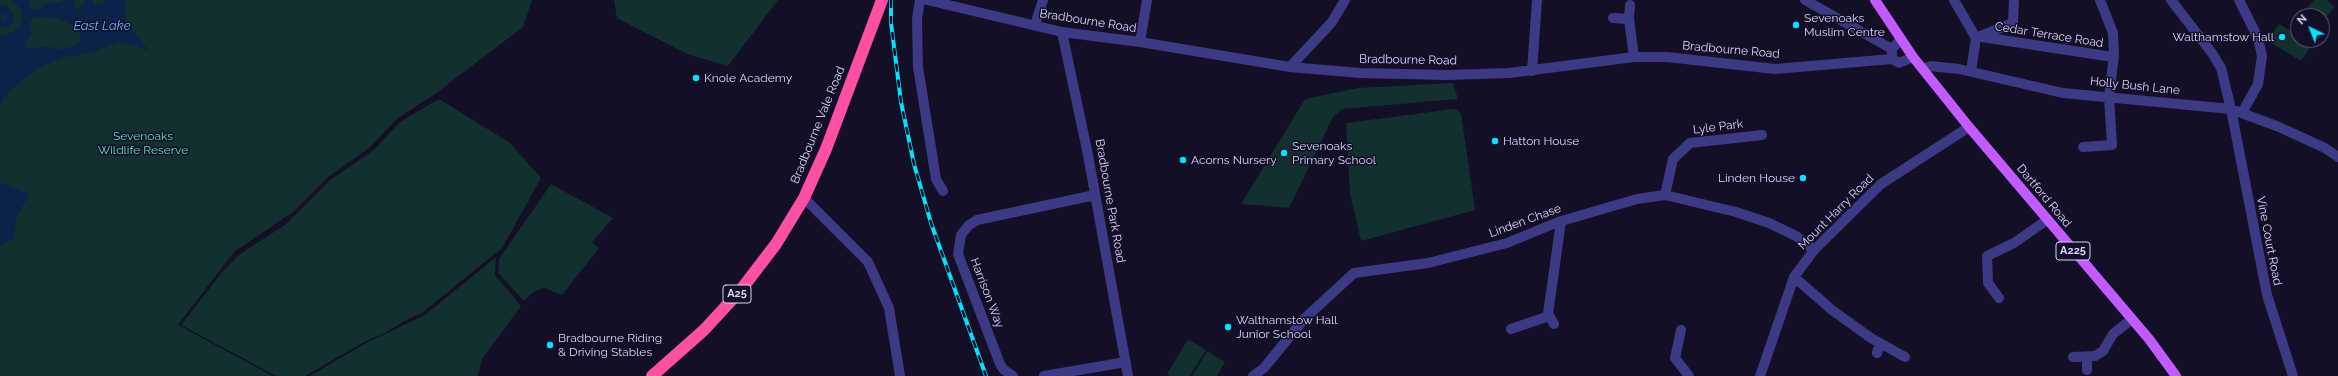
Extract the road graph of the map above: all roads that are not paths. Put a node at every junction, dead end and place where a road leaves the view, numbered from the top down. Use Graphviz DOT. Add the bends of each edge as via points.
graph roads {
  1 [pos="920,0"];
  2 [pos="927,0"];
  3 [pos="1043,0"];
  4 [pos="1147,0"];
  5 [pos="1345,0"];
  6 [pos="1537,0"];
  7 [pos="1805,0"];
  8 [pos="1875,0"];
  9 [pos="1954,0"];
  10 [pos="2014,0"];
  11 [pos="2100,0"];
  12 [pos="2171,0"];
  13 [pos="2239,0"];
  14 [pos="880,4"];
  15 [pos="1630,5"];
  16 [pos="1614,18"];
  17 [pos="1628,19"];
  18 [pos="1035,25"];
  19 [pos="1062,32"];
  20 [pos="1979,38"];
  21 [pos="1901,39"];
  22 [pos="1140,42"];
  23 [pos="1892,54"];
  24 [pos="1634,57"];
  25 [pos="2113,57"];
  26 [pos="1914,58"];
  27 [pos="1290,67"];
  28 [pos="1923,69"];
  29 [pos="1532,71"];
  30 [pos="1971,71"];
  31 [pos="2110,97"];
  32 [pos="2231,109"];
  33 [pos="2242,113"];
  34 [pos="1969,127"];
  35 [pos="1762,135"];
  36 [pos="2083,147"];
  37 [pos="2338,157"];
  38 [pos="943,191"];
  39 [pos="1094,194"];
  40 [pos="1665,195"];
  41 [pos="804,198"];
  42 [pos="2047,220"];
  43 [pos="1561,221"];
  44 [pos="1814,250"];
  45 [pos="1794,277"];
  46 [pos="1999,298"];
  47 [pos="2132,319"];
  48 [pos="1511,329"];
  49 [pos="1681,330"];
  50 [pos="1880,343"];
  51 [pos="1877,353"];
  52 [pos="1905,357"];
  53 [pos="2073,357"];
  54 [pos="2087,357"];
  55 [pos="1126,362"];
  56 [pos="2087,370"];
  57 [pos="652,376"];
  58 [pos="900,376"];
  59 [pos="1013,376"];
  60 [pos="1044,376"];
  61 [pos="1128,376"];
  62 [pos="1253,376"];
  63 [pos="1688,376"];
  64 [pos="1760,376"];
  65 [pos="2176,376"];
  66 [pos="2293,376"];
  1 -- 38 [label="street" via="917,19 918,67 936,179"];
  2 -- 18 [label="street, Bradbourne Road"];
  3 -- 18 [label="street"];
  4 -- 22 [label="street"];
  5 -- 27 [label="street" via="1332,22"];
  6 -- 29 [label="street"];
  7 -- 23 [label="street"];
  8 -- 21 [label="main road, A225"];
  9 -- 20 [label="street"];
  10 -- 20 [label="street" via="2013,23"];
  11 -- 25 [label="street" via="2113,33"];
  12 -- 32 [label="street, Vine Court Road" via="2221,68"];
  13 -- 33 [label="street" via="2258,38 2262,56 2258,84"];
  14 -- 41 [label="highway, Bradbourne Vale Road / A25" via="826,149"];
  15 -- 17 [label="street"];
  16 -- 17 [label="street"];
  17 -- 24 [label="street"];
  18 -- 19 [label="street, Bradbourne Road"];
  19 -- 22 [label="street, Bradbourne Road"];
  19 -- 39 [label="street, Bradbourne Park Road"];
  20 -- 25 [label="street, Cedar Terrace Road"];
  20 -- 30 [label="street"];
  21 -- 23 [label="street"];
  21 -- 26 [label="main road, A225"];
  22 -- 27 [label="street, Bradbourne Road"];
  23 -- 24 [label="street, Bradbourne Road" via="1775,68 1667,57"];
  23 -- 26 [label="street, Bradbourne Road" via="1899,63"];
  24 -- 29 [label="street, Bradbourne Road"];
  25 -- 31 [label="street"];
  26 -- 28 [label="main road, A225"];
  27 -- 29 [label="street, Bradbourne Road" via="1360,73 1447,75"];
  28 -- 30 [label="street, Holly Bush Lane" via="1930,66"];
  28 -- 34 [label="main road, Dartford Road / A225"];
  30 -- 31 [label="street, Holly Bush Lane" via="2063,93"];
  31 -- 32 [label="street, Holly Bush Lane"];
  31 -- 36 [label="street" via="2112,145"];
  32 -- 33 [label="street, Holly Bush Lane"];
  32 -- 66 [label="street, Vine Court Road" via="2267,295"];
  33 -- 37 [label="street, Holly Bush Lane" via="2326,148"];
  34 -- 42 [label="main road, Dartford Road / A225"];
  34 -- 44 [label="street, Mount Harry Road" via="1881,184"];
  35 -- 40 [label="street, Lyle Park" via="1690,143 1673,159"];
  39 -- 55 [label="street, Bradbourne Park Road"];
  39 -- 59 [label="street, Harrison Way" via="977,220 961,235 958,254 1000,364"];
  40 -- 43 [label="street, Linden Chase" via="1637,199"];
  40 -- 44 [label="street, Linden Chase" via="1736,212 1769,223 1796,236"];
  41 -- 57 [label="highway, Bradbourne Vale Road / A25" via="776,244 740,291 704,330"];
  41 -- 58 [label="street" via="868,262 889,308"];
  42 -- 46 [label="street" via="2014,243 1987,256 1988,284"];
  42 -- 47 [label="main road, Dartford Road / A225"];
  43 -- 48 [label="street" via="1551,320"];
  43 -- 62 [label="street, Linden Chase" via="1507,243 1428,263 1354,273 1304,319 1264,368"];
  44 -- 45 [label="street, Mount Harry Road"];
  45 -- 50 [label="street" via="1832,310"];
  45 -- 64 [label="street, Mount Harry Road"];
  47 -- 54 [label="street" via="2113,334 2103,351"];
  47 -- 65 [label="main road, Dartford Road / A225"];
  49 -- 63 [label="street" via="1675,358"];
  50 -- 51 [label="street"];
  50 -- 52 [label="street"];
  53 -- 54 [label="street"];
  54 -- 56 [label="street"];
  55 -- 60 [label="street"];
  55 -- 61 [label="street, Bradbourne Park Road"];
}
